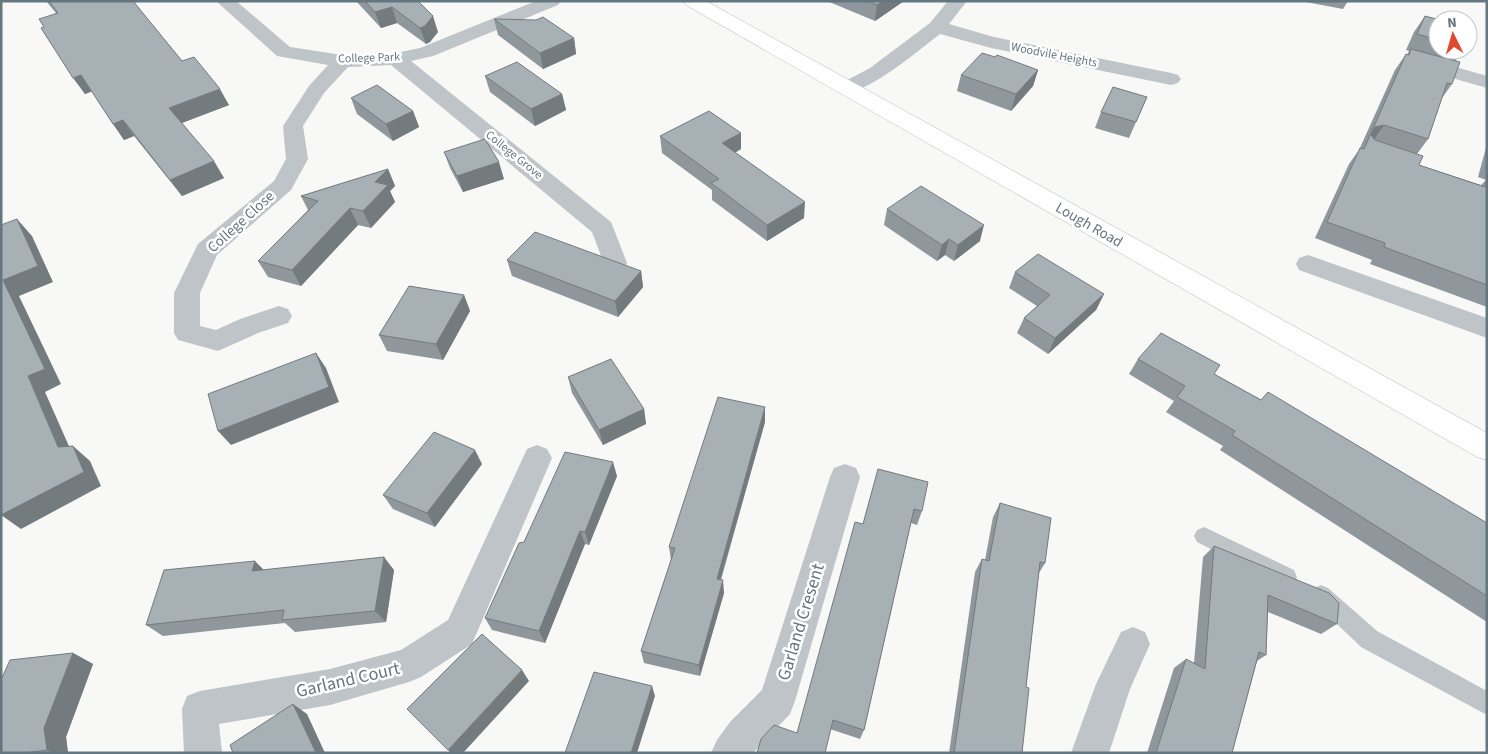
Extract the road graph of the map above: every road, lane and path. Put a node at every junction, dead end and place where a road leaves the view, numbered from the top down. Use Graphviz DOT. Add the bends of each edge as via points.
graph roads {
  1 [pos="225,1"];
  2 [pos="552,1"];
  3 [pos="692,1"];
  4 [pos="958,1"];
  5 [pos="937,27"];
  6 [pos="1405,58"];
  7 [pos="396,59"];
  8 [pos="342,61"];
  9 [pos="1171,79"];
  10 [pos="1487,82"];
  11 [pos="847,88"];
  12 [pos="615,263"];
  13 [pos="1308,264"];
  14 [pos="279,316"];
  15 [pos="1487,328"];
  16 [pos="1487,448"];
  17 [pos="536,458"];
  18 [pos="845,477"];
  19 [pos="1204,536"];
  20 [pos="1133,644"];
  21 [pos="1487,704"];
  22 [pos="203,753"];
  23 [pos="730,753"];
  24 [pos="1090,753"];
  1 -- 8 [label="street, College Park" via="284,52"];
  2 -- 7 [label="street, College Park" via="426,52"];
  3 -- 11 [label="main road, Lough Road"];
  4 -- 5 [label="street"];
  5 -- 9 [label="street, Woodvile Heights" via="991,42"];
  5 -- 11 [label="street" via="877,72"];
  6 -- 10 [label="street"];
  7 -- 8 [label="street, College Park"];
  7 -- 12 [label="street, College Grove" via="603,228"];
  8 -- 14 [label="street, College Close" via="316,90 293,126 297,159 283,185 207,250 188,293 187,333 218,341"];
  11 -- 16 [label="main road, Lough Road"];
  13 -- 15 [label="street"];
  17 -- 22 [label="street, Garland Court" via="460,632 409,666 330,687 200,709"];
  18 -- 23 [label="street, Garland Cresent" via="777,702"];
  19 -- 21 [label="lane" via="1322,595 1369,639"];
  20 -- 24 [label="street" via="1114,684"];
}
